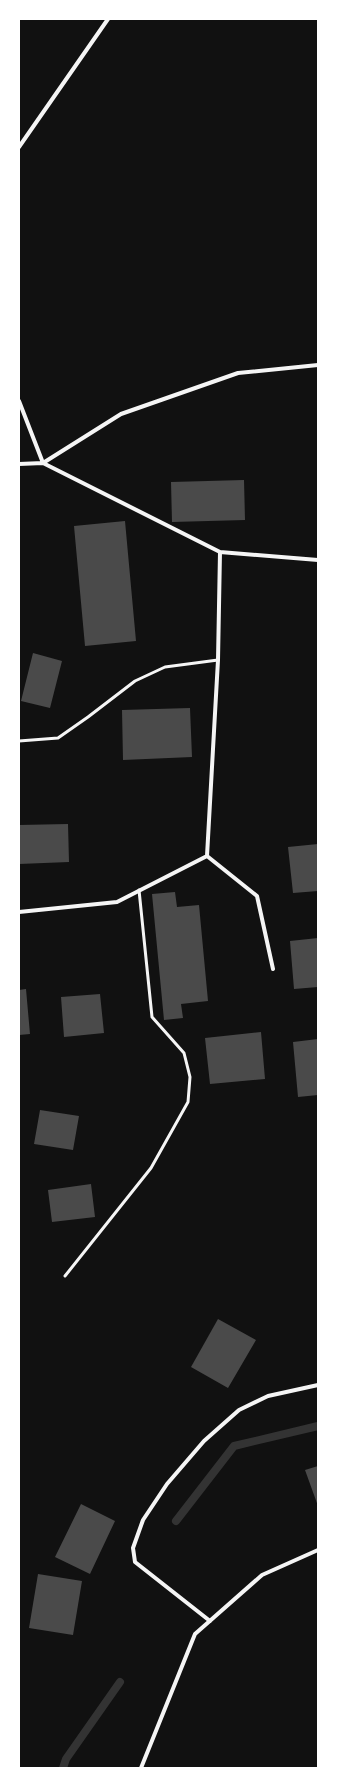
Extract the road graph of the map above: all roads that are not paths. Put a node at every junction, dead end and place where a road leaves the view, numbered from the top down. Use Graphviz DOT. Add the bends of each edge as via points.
graph roads {
  1 [pos="108,19"];
  2 [pos="19,147"];
  3 [pos="318,365"];
  4 [pos="19,401"];
  5 [pos="43,463"];
  6 [pos="19,464"];
  7 [pos="220,552"];
  8 [pos="318,560"];
  9 [pos="218,660"];
  10 [pos="19,742"];
  11 [pos="207,856"];
  12 [pos="139,890"];
  13 [pos="19,912"];
  14 [pos="274,969"];
  15 [pos="65,1276"];
  16 [pos="318,1385"];
  17 [pos="318,1550"];
  18 [pos="210,1621"];
  19 [pos="141,1768"];
  1 -- 2 [label="street"];
  3 -- 5 [label="street" via="238,373 121,414"];
  4 -- 5 [label="street"];
  5 -- 6 [label="street"];
  5 -- 7 [label="street"];
  7 -- 8 [label="street"];
  7 -- 9 [label="street"];
  9 -- 10 [label="lane" via="165,666 135,680 58,738"];
  9 -- 11 [label="street"];
  11 -- 12 [label="street"];
  11 -- 14 [label="street" via="257,896"];
  12 -- 13 [label="street" via="116,902"];
  12 -- 15 [label="lane" via="152,1017 184,1053 190,1077 188,1102 151,1168"];
  16 -- 18 [label="street" via="268,1396 239,1410 204,1441 167,1484 143,1520 133,1548 134,1562"];
  17 -- 18 [label="street" via="262,1575"];
  18 -- 19 [label="street" via="195,1634"];
}
